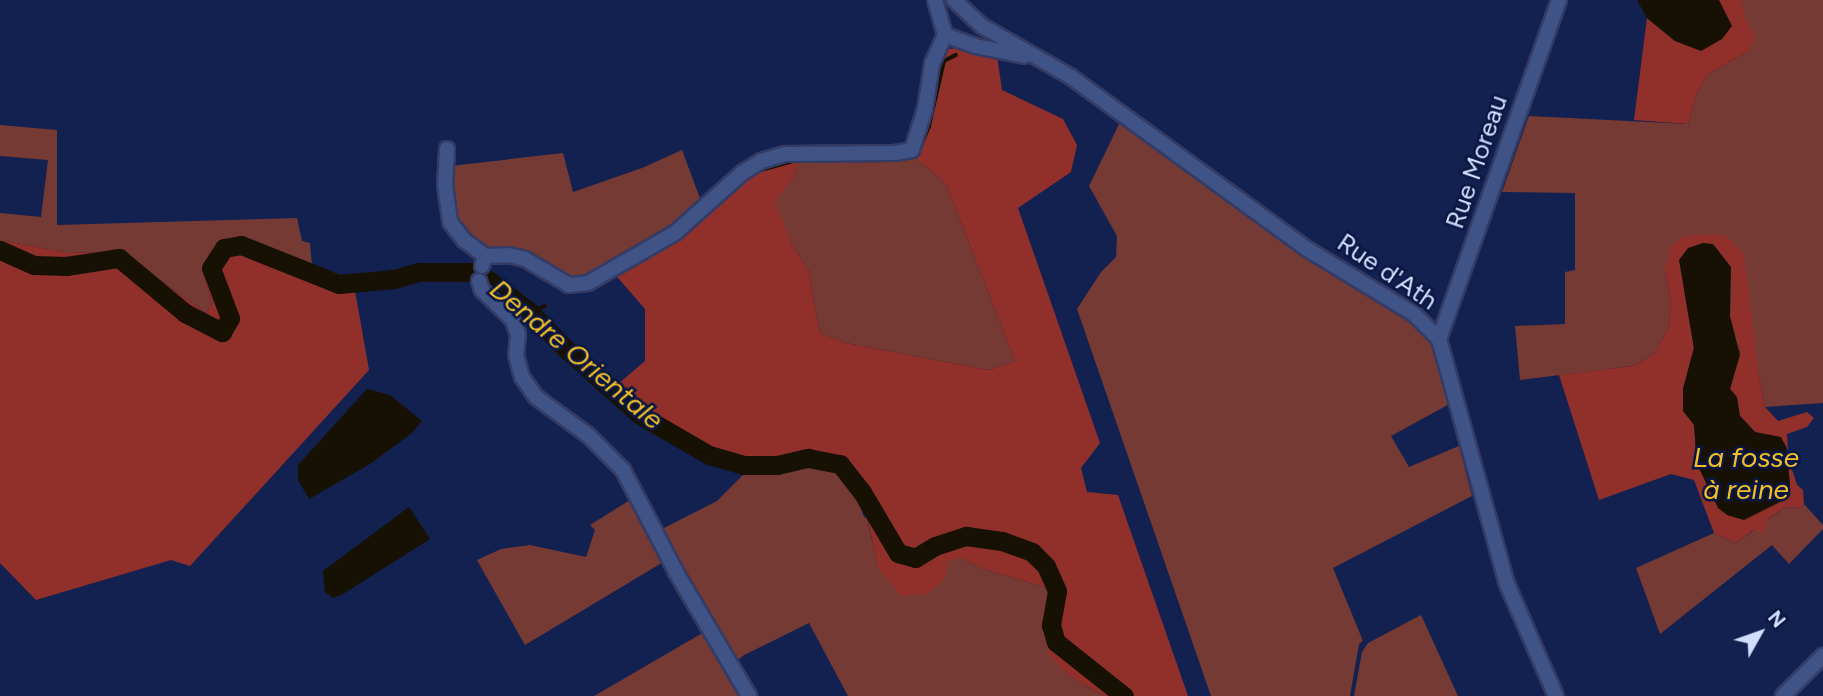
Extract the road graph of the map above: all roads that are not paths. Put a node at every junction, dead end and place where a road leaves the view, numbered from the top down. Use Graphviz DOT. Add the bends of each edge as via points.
graph roads {
  1 [pos="935,0"];
  2 [pos="954,0"];
  3 [pos="1559,0"];
  4 [pos="945,34"];
  5 [pos="1032,57"];
  6 [pos="447,149"];
  7 [pos="478,281"];
  8 [pos="1438,339"];
  9 [pos="1823,656"];
  10 [pos="749,696"];
  11 [pos="1556,696"];
  12 [pos="1783,696"];
  1 -- 4 [label="street"];
  2 -- 5 [label="street, Rue d'Ath" via="982,26"];
  3 -- 8 [label="street, Rue Moreau"];
  4 -- 5 [label="street, Rue d'Ath" via="975,46"];
  4 -- 6 [label="street" via="932,64 912,150 786,154 761,161 675,233 588,284 569,285 525,259 509,255 483,261 450,222"];
  5 -- 8 [label="street, Rue d'Ath" via="1071,77 1309,250 1414,314"];
  7 -- 10 [label="street" via="512,319 522,377 534,394 588,435 623,470"];
  8 -- 11 [label="street, Rue d'Ath" via="1507,584"];
  9 -- 12 [label="street"];
}
